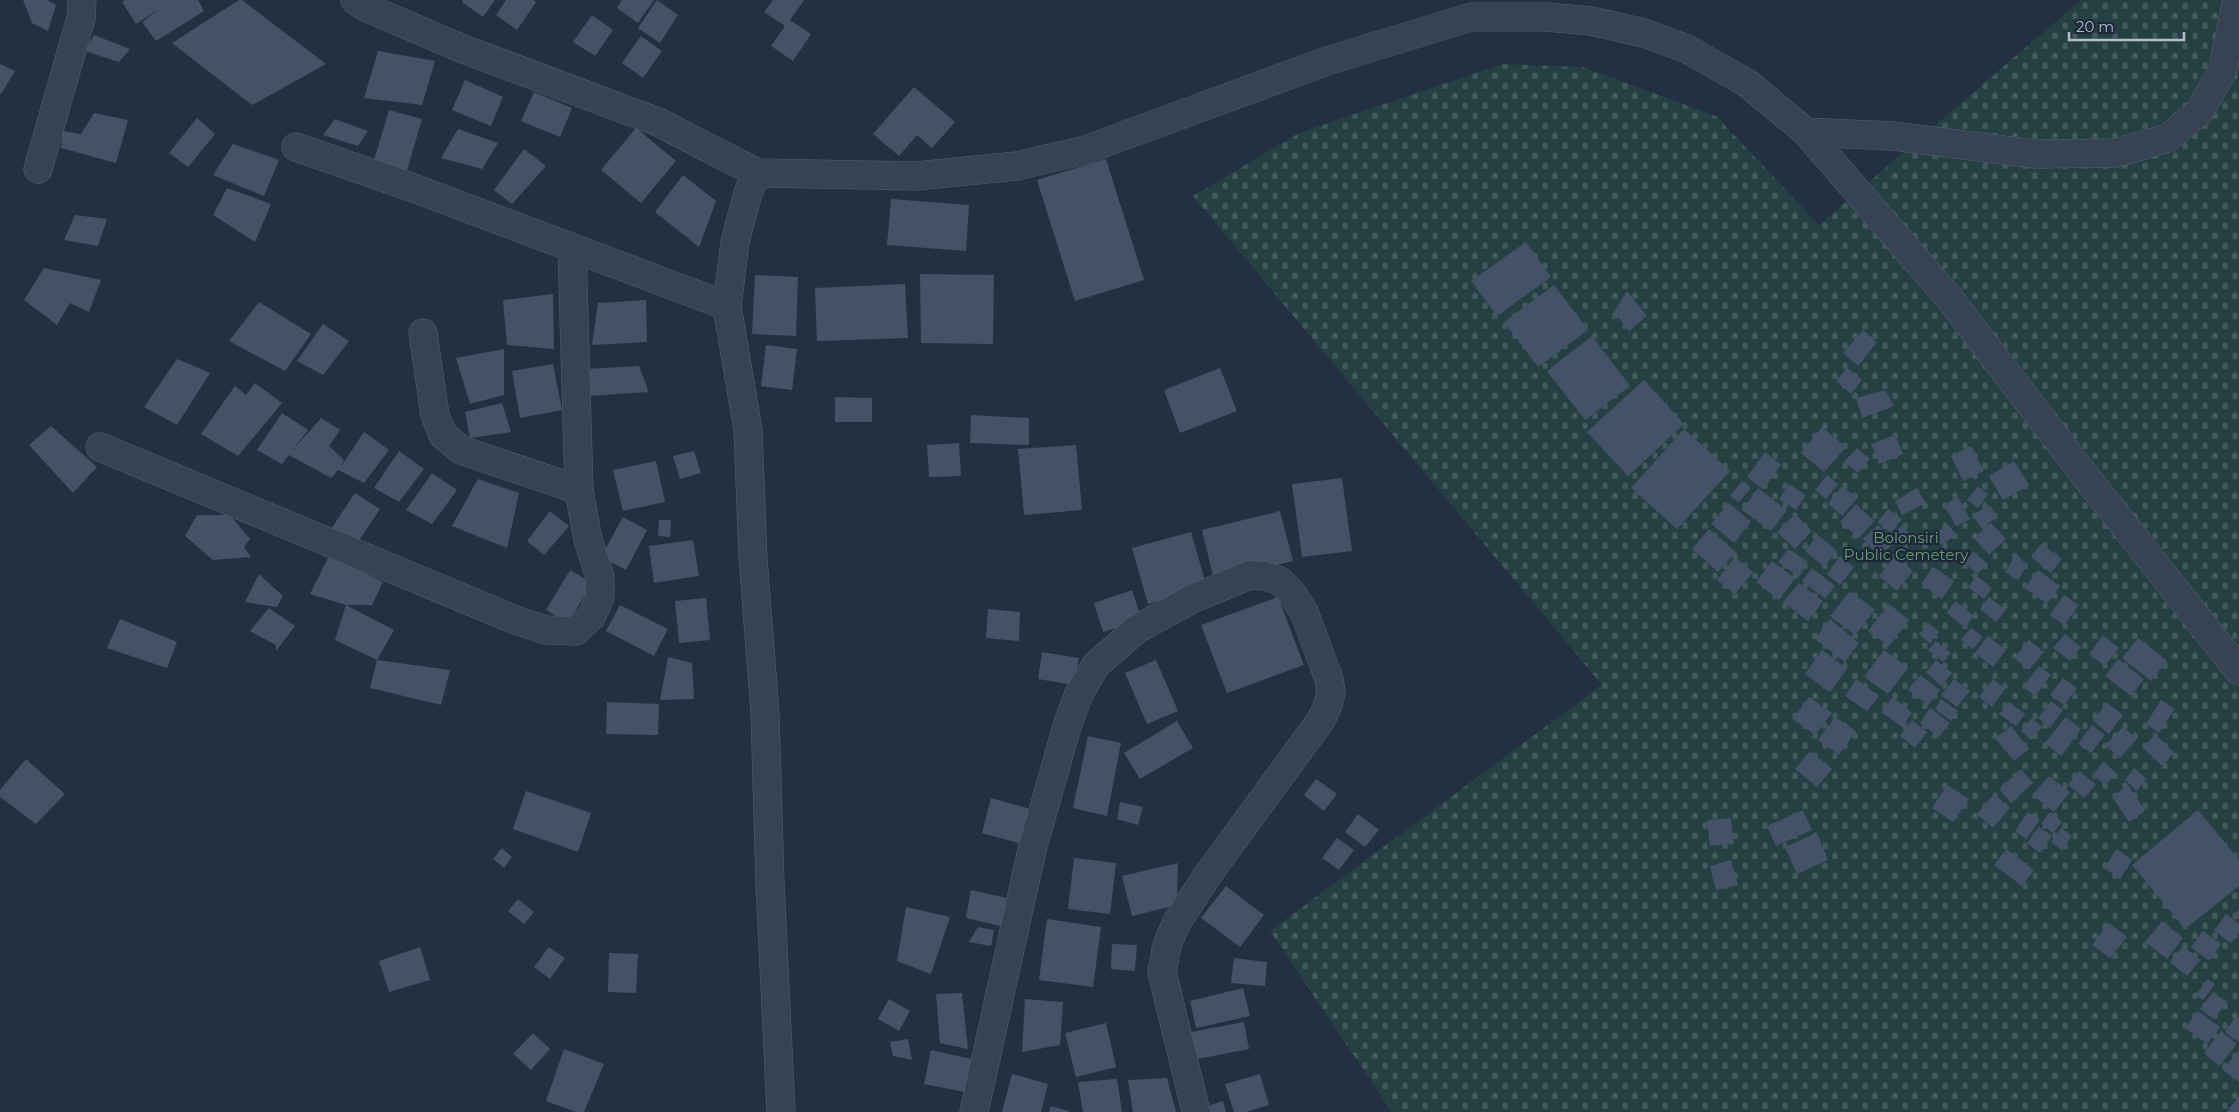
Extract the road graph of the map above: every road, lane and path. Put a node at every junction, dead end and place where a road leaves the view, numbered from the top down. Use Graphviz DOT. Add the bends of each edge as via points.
graph roads {
  1 [pos="82,0"];
  2 [pos="2237,0"];
  3 [pos="362,2"];
  4 [pos="1806,132"];
  5 [pos="296,147"];
  6 [pos="38,170"];
  7 [pos="757,173"];
  8 [pos="572,248"];
  9 [pos="727,306"];
  10 [pos="423,333"];
  11 [pos="100,447"];
  12 [pos="580,490"];
  13 [pos="2239,671"];
  14 [pos="781,1112"];
  15 [pos="974,1112"];
  16 [pos="1196,1112"];
  1 -- 6 [label="street" via="81,18"];
  2 -- 4 [label="street" via="2223,69 2200,111 2168,138 2116,153 2034,154 1893,136"];
  3 -- 7 [label="street" via="463,49 658,122"];
  4 -- 7 [label="street" via="1747,83 1687,50 1644,33 1590,21 1546,17 1471,17 1328,61 1085,150 1017,166 916,176"];
  4 -- 13 [label="street" via="1950,299"];
  5 -- 8 [label="street"];
  7 -- 9 [label="street" via="735,242"];
  8 -- 9 [label="street"];
  8 -- 12 [label="street"];
  9 -- 14 [label="street" via="748,430 753,558 765,714"];
  10 -- 12 [label="street" via="435,415 442,435 461,450"];
  11 -- 12 [label="street" via="546,630 576,631 591,616 600,597 600,577 588,540"];
  15 -- 16 [label="street" via="1032,850 1078,694 1096,665 1137,628 1230,582 1250,575 1264,576 1286,586 1304,612 1329,679 1331,693 1321,720 1209,873 1177,922 1167,945 1162,972"];
}
